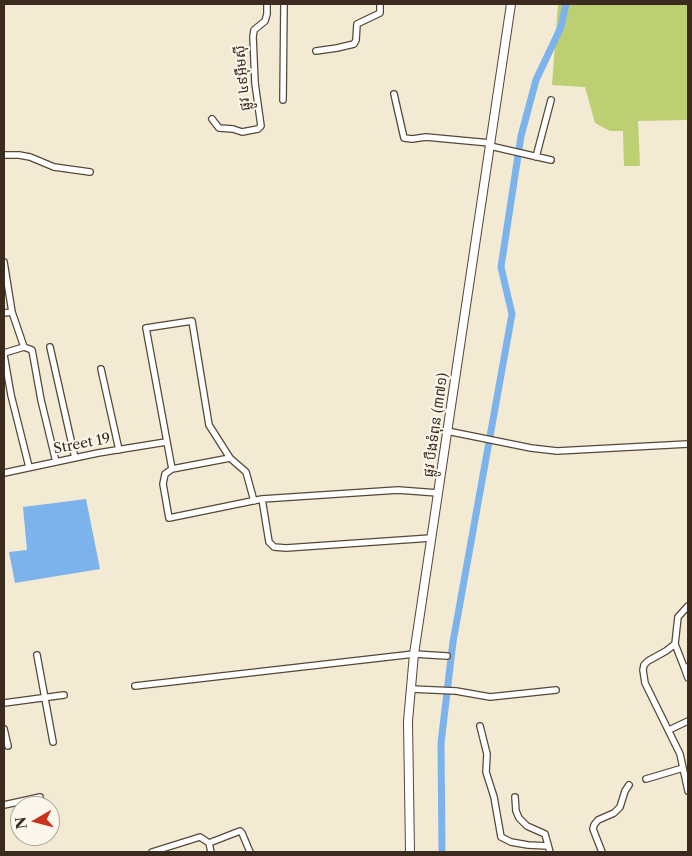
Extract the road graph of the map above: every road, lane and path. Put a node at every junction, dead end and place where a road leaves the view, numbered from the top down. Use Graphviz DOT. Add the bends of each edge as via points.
graph roads {
  1 [pos="267,4"];
  2 [pos="284,4"];
  3 [pos="380,4"];
  4 [pos="511,4"];
  5 [pos="316,51"];
  6 [pos="394,94"];
  7 [pos="284,100"];
  8 [pos="551,100"];
  9 [pos="212,120"];
  10 [pos="490,144"];
  11 [pos="4,156"];
  12 [pos="536,157"];
  13 [pos="551,160"];
  14 [pos="90,172"];
  15 [pos="4,262"];
  16 [pos="12,312"];
  17 [pos="4,313"];
  18 [pos="24,346"];
  19 [pos="50,347"];
  20 [pos="4,354"];
  21 [pos="101,369"];
  22 [pos="448,431"];
  23 [pos="166,442"];
  24 [pos="688,444"];
  25 [pos="119,450"];
  26 [pos="75,458"];
  27 [pos="230,458"];
  28 [pos="56,462"];
  29 [pos="29,467"];
  30 [pos="172,469"];
  31 [pos="4,473"];
  32 [pos="438,493"];
  33 [pos="262,499"];
  34 [pos="254,501"];
  35 [pos="432,538"];
  36 [pos="688,606"];
  37 [pos="675,644"];
  38 [pos="414,654"];
  39 [pos="37,655"];
  40 [pos="447,656"];
  41 [pos="686,667"];
  42 [pos="688,678"];
  43 [pos="135,686"];
  44 [pos="410,689"];
  45 [pos="556,690"];
  46 [pos="64,694"];
  47 [pos="46,697"];
  48 [pos="4,703"];
  49 [pos="688,721"];
  50 [pos="480,726"];
  51 [pos="4,729"];
  52 [pos="669,730"];
  53 [pos="53,742"];
  54 [pos="8,746"];
  55 [pos="688,760"];
  56 [pos="682,765"];
  57 [pos="646,779"];
  58 [pos="629,785"];
  59 [pos="688,791"];
  60 [pos="515,797"];
  61 [pos="209,843"];
  62 [pos="549,849"];
  63 [pos="164,850"];
  64 [pos="152,852"];
  65 [pos="211,852"];
  66 [pos="250,852"];
  67 [pos="410,852"];
  68 [pos="602,852"];
  1 -- 9 [label="street, ផ្លូវ ៤៩អ៊ឹមស៊ី" via="265,21 254,30 253,37 260,126 242,132 219,128"];
  2 -- 7 [label="street"];
  3 -- 5 [label="street" via="380,13 357,24 354,44"];
  4 -- 10 [label="main road, ផ្លូវ បឹងទំពុន (៣៧១)"];
  6 -- 10 [label="street" via="404,138 426,136"];
  8 -- 12 [label="street"];
  10 -- 12 [label="street"];
  10 -- 22 [label="main road, ផ្លូវ បឹងទំពុន (៣៧១)"];
  11 -- 14 [label="street" via="25,156 54,167"];
  12 -- 13 [label="street"];
  15 -- 16 [label="street"];
  16 -- 17 [label="street"];
  16 -- 18 [label="street"];
  18 -- 20 [label="street"];
  18 -- 28 [label="street" via="32,350"];
  19 -- 26 [label="street"];
  20 -- 29 [label="street"];
  21 -- 25 [label="street"];
  22 -- 24 [label="street" via="557,451"];
  22 -- 32 [label="main road, ផ្លូវ បឹងទំពុន (៣៧១)"];
  23 -- 25 [label="street, Street 19"];
  23 -- 27 [label="street" via="146,328 192,321 209,425"];
  23 -- 30 [label="street"];
  25 -- 26 [label="street, Street 19"];
  26 -- 28 [label="street, Street 19"];
  27 -- 30 [label="street"];
  27 -- 34 [label="street" via="246,472"];
  28 -- 29 [label="street, Street 19"];
  29 -- 31 [label="street, Street 19"];
  30 -- 34 [label="street" via="165,474 163,484 167,515 171,519"];
  32 -- 33 [label="street" via="398,490"];
  32 -- 35 [label="main road, ផ្លូវ បឹងទំពុន (៣៧១)"];
  33 -- 34 [label="street"];
  33 -- 35 [label="street" via="269,542 274,547"];
  35 -- 38 [label="main road, ផ្លូវ បឹងទំពុន (៣៧១)"];
  36 -- 37 [label="street" via="678,617"];
  37 -- 41 [label="street"];
  37 -- 52 [label="street" via="648,661 643,670 645,683"];
  38 -- 40 [label="street"];
  38 -- 43 [label="street"];
  38 -- 44 [label="main road, ផ្លូវ បឹងទំពុន (៣៧១)"];
  39 -- 47 [label="street"];
  41 -- 42 [label="street"];
  44 -- 45 [label="street" via="456,691 490,697"];
  44 -- 67 [label="main road, ផ្លូវ បឹងទំពុន (៣៧១)"];
  46 -- 47 [label="street"];
  47 -- 48 [label="street"];
  47 -- 53 [label="street"];
  49 -- 52 [label="street"];
  50 -- 62 [label="street" via="486,772 501,837"];
  51 -- 54 [label="street"];
  52 -- 56 [label="street"];
  55 -- 56 [label="street"];
  56 -- 57 [label="street"];
  56 -- 59 [label="street"];
  58 -- 68 [label="street" via="620,808 594,825"];
  60 -- 62 [label="street" via="519,818 527,826 545,834"];
  61 -- 63 [label="street" via="200,838"];
  61 -- 65 [label="street"];
  61 -- 66 [label="street" via="240,831"];
  63 -- 64 [label="street"];
}
